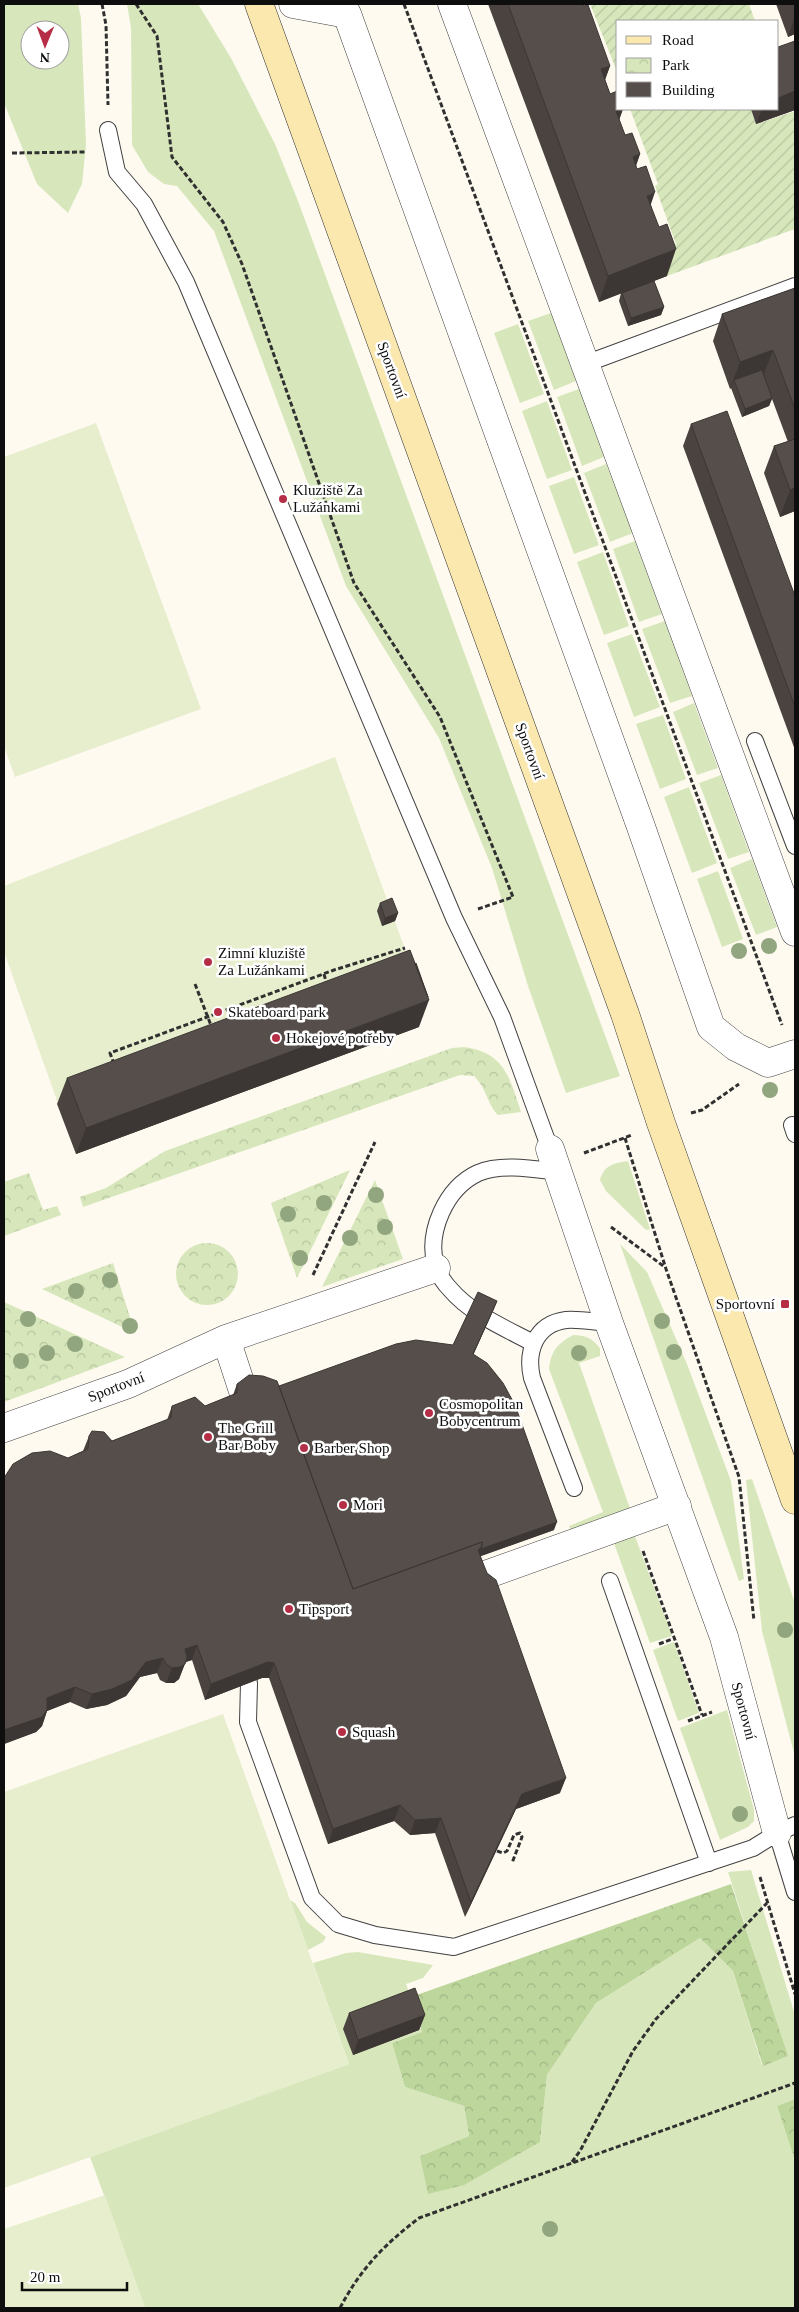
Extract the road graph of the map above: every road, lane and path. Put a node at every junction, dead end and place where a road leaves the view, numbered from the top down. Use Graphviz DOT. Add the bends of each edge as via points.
graph roads {
  1 [pos="102,4"];
  2 [pos="136,4"];
  3 [pos="259,4"];
  4 [pos="293,4"];
  5 [pos="404,4"];
  6 [pos="452,4"];
  7 [pos="108,130"];
  8 [pos="113,152"];
  9 [pos="12,153"];
  10 [pos="795,286"];
  11 [pos="585,364"];
  12 [pos="755,741"];
  13 [pos="795,846"];
  14 [pos="454,918"];
  15 [pos="795,932"];
  16 [pos="405,948"];
  17 [pos="324,974"];
  18 [pos="195,984"];
  19 [pos="328,988"];
  20 [pos="208,1017"];
  21 [pos="215,1036"];
  22 [pos="794,1054"];
  23 [pos="768,1063"];
  24 [pos="116,1072"];
  25 [pos="661,1124"];
  26 [pos="625,1138"];
  27 [pos="375,1142"];
  28 [pos="554,1160"];
  29 [pos="606,1223"];
  30 [pos="436,1268"];
  31 [pos="666,1269"];
  32 [pos="294,1316"];
  33 [pos="609,1323"];
  34 [pos="226,1339"];
  35 [pos="533,1343"];
  36 [pos="243,1391"];
  37 [pos="4,1428"];
  38 [pos="574,1488"];
  39 [pos="795,1500"];
  40 [pos="677,1506"];
  41 [pos="632,1522"];
  42 [pos="477,1578"];
  43 [pos="610,1581"];
  44 [pos="754,1624"];
  45 [pos="248,1683"];
  46 [pos="741,1701"];
  47 [pos="702,1715"];
  48 [pos="663,1730"];
  49 [pos="786,1829"];
  50 [pos="753,1848"];
  51 [pos="497,1851"];
  52 [pos="512,1863"];
  53 [pos="709,1863"];
  54 [pos="795,1892"];
  55 [pos="767,1903"];
  56 [pos="795,1994"];
  57 [pos="795,2083"];
  58 [pos="571,2163"];
  59 [pos="340,2308"];
  1 -- 7 [label="path" via="106,25"];
  2 -- 14 [label="path" via="157,36 172,157 223,222 242,264 354,583 440,717 513,897"];
  3 -- 25 [label="main road, Sportovní" via="625,1014"];
  4 -- 23 [label="street" via="347,14 711,1027 736,1047"];
  5 -- 22 [label="path"];
  6 -- 11 [label="street"];
  7 -- 8 [label="lane"];
  8 -- 9 [label="path"];
  8 -- 14 [label="lane" via="118,172 144,204 186,282"];
  10 -- 11 [label="lane"];
  11 -- 15 [label="street"];
  12 -- 13 [label="lane"];
  14 -- 28 [label="lane" via="502,1017"];
  16 -- 17 [label="path"];
  17 -- 19 [label="path"];
  17 -- 20 [label="path"];
  18 -- 20 [label="path"];
  20 -- 21 [label="path"];
  20 -- 24 [label="path" via="110,1054"];
  22 -- 23 [label="street"];
  23 -- 25 [label="path" via="702,1110"];
  25 -- 26 [label="path"];
  25 -- 39 [label="main road, Sportovní"];
  26 -- 28 [label="path" via="576,1156"];
  26 -- 31 [label="path"];
  27 -- 32 [label="path"];
  28 -- 30 [label="lane" via="479,1172 462,1184 448,1199 439,1219 434,1249"];
  28 -- 33 [label="street, Sportovní"];
  29 -- 31 [label="path"];
  30 -- 32 [label="street, Sportovní"];
  30 -- 35 [label="lane" via="450,1289 466,1304"];
  31 -- 44 [label="path" via="739,1477"];
  32 -- 34 [label="street, Sportovní"];
  33 -- 35 [label="lane" via="565,1320 545,1329"];
  33 -- 40 [label="street, Sportovní"];
  34 -- 36 [label="street"];
  34 -- 37 [label="street, Sportovní" via="128,1384"];
  35 -- 38 [label="lane" via="528,1361 532,1378"];
  40 -- 41 [label="street"];
  40 -- 46 [label="street, Sportovní" via="724,1637"];
  41 -- 42 [label="street"];
  41 -- 47 [label="path"];
  43 -- 48 [label="lane"];
  45 -- 53 [label="lane" via="248,1722 312,1898 338,1924 375,1935 454,1947"];
  46 -- 47 [label="path"];
  46 -- 49 [label="street, Sportovní"];
  47 -- 48 [label="path"];
  48 -- 53 [label="lane"];
  49 -- 50 [label="lane"];
  49 -- 54 [label="lane"];
  50 -- 53 [label="lane"];
  50 -- 55 [label="path"];
  51 -- 52 [label="path" via="507,1851 514,1835 520,1833 522,1837"];
  55 -- 56 [label="path"];
  55 -- 58 [label="path" via="656,2019 634,2051"];
  57 -- 58 [label="path"];
  58 -- 59 [label="path" via="420,2218 388,2242 354,2283"];
}
